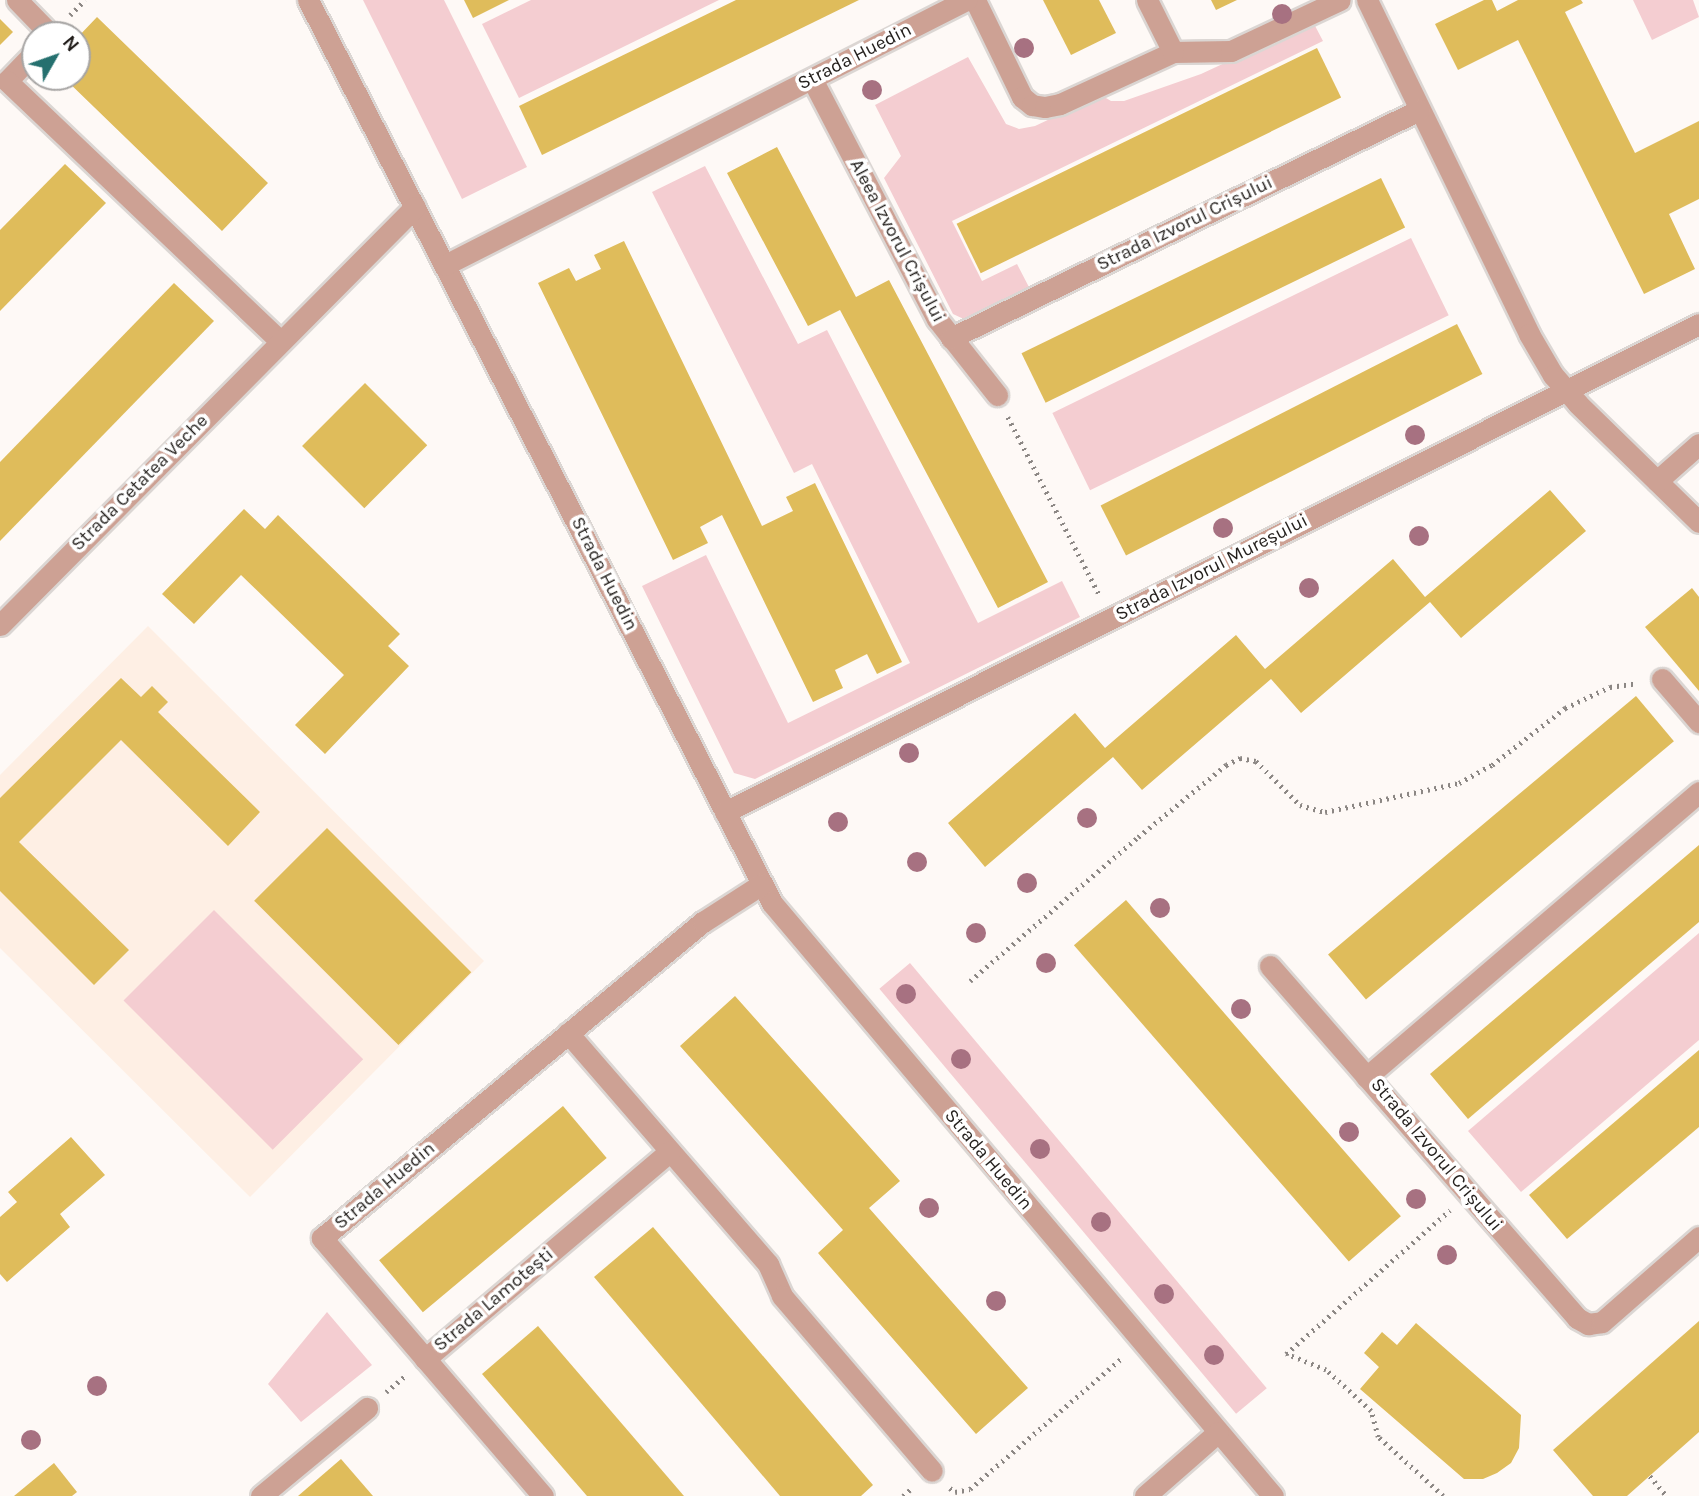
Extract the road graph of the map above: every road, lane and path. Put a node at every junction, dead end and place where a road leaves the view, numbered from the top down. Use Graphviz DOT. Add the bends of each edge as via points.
graph roads {
  1 [pos="17,0"];
  2 [pos="308,0"];
  3 [pos="966,0"];
  4 [pos="975,0"];
  5 [pos="1147,0"];
  6 [pos="1340,0"];
  7 [pos="1367,0"];
  8 [pos="37,21"];
  9 [pos="1172,52"];
  10 [pos="21,67"];
  11 [pos="812,79"];
  12 [pos="1419,110"];
  13 [pos="415,207"];
  14 [pos="445,265"];
  15 [pos="1699,324"];
  16 [pos="951,338"];
  17 [pos="281,342"];
  18 [pos="1567,391"];
  19 [pos="997,395"];
  20 [pos="1699,444"];
  21 [pos="1657,481"];
  22 [pos="1699,522"];
  23 [pos="1111,618"];
  24 [pos="0,625"];
  25 [pos="1662,679"];
  26 [pos="1699,722"];
  27 [pos="1699,792"];
  28 [pos="725,812"];
  29 [pos="762,884"];
  30 [pos="1270,966"];
  31 [pos="970,981"];
  32 [pos="568,1033"];
  33 [pos="1367,1077"];
  34 [pos="670,1151"];
  35 [pos="1469,1194"];
  36 [pos="1699,1237"];
  37 [pos="1142,1341"];
  38 [pos="425,1359"];
  39 [pos="367,1408"];
  40 [pos="1218,1432"];
  41 [pos="932,1471"];
  42 [pos="1650,1476"];
  43 [pos="261,1496"];
  44 [pos="544,1496"];
  45 [pos="1145,1496"];
  46 [pos="1273,1496"];
  47 [pos="1443,1496"];
  48 [pos="1667,1496"];
  1 -- 8 [label="street"];
  2 -- 13 [label="street, Strada Huedin"];
  3 -- 11 [label="street, Strada Huedin"];
  4 -- 9 [label="street" via="1022,97 1032,105 1060,104"];
  5 -- 9 [label="street"];
  6 -- 9 [label="street" via="1231,51"];
  7 -- 12 [label="street"];
  10 -- 17 [label="street" via="8,81"];
  11 -- 14 [label="street, Strada Huedin"];
  11 -- 16 [label="street, Aleea Izvorul Crișului"];
  12 -- 16 [label="street, Strada Izvorul Crișului"];
  12 -- 18 [label="street" via="1529,334"];
  13 -- 14 [label="street, Strada Huedin"];
  13 -- 17 [label="street, Strada Cetatea Veche"];
  14 -- 28 [label="street, Strada Huedin"];
  15 -- 18 [label="street, Strada Izvorul Mureșului"];
  16 -- 19 [label="street, Aleea Izvorul Crișului"];
  17 -- 24 [label="street, Strada Cetatea Veche"];
  18 -- 21 [label="street"];
  18 -- 23 [label="street, Strada Izvorul Mureșului"];
  19 -- 23 [label="path"];
  20 -- 21 [label="street"];
  21 -- 22 [label="street"];
  23 -- 28 [label="street, Strada Izvorul Mureșului"];
  25 -- 26 [label="street"];
  25 -- 31 [label="path" via="1588,695 1492,765 1459,783 1325,812 1300,806 1256,761 1240,758 1138,837"];
  27 -- 33 [label="street, Strada Izvorul Crișului"];
  28 -- 29 [label="street, Strada Huedin"];
  29 -- 32 [label="street, Strada Huedin" via="703,922"];
  29 -- 37 [label="street, Strada Huedin" via="789,925"];
  30 -- 33 [label="street"];
  32 -- 34 [label="street"];
  32 -- 38 [label="street, Strada Huedin" via="322,1238"];
  33 -- 35 [label="street, Strada Izvorul Crișului"];
  34 -- 38 [label="street, Strada Lamotești"];
  34 -- 41 [label="street" via="768,1264 782,1296"];
  35 -- 36 [label="street, Strada Izvorul Crișului" via="1577,1318 1588,1324 1602,1322"];
  35 -- 47 [label="path" via="1286,1354 1335,1378 1371,1411 1378,1437"];
  37 -- 40 [label="street, Strada Huedin"];
  37 -- 41 [label="path" via="970,1489 955,1492"];
  38 -- 39 [label="path"];
  38 -- 44 [label="street, Strada Lamotești"];
  39 -- 43 [label="street"];
  40 -- 45 [label="street"];
  40 -- 46 [label="street, Strada Huedin"];
  42 -- 48 [label="path"];
}
